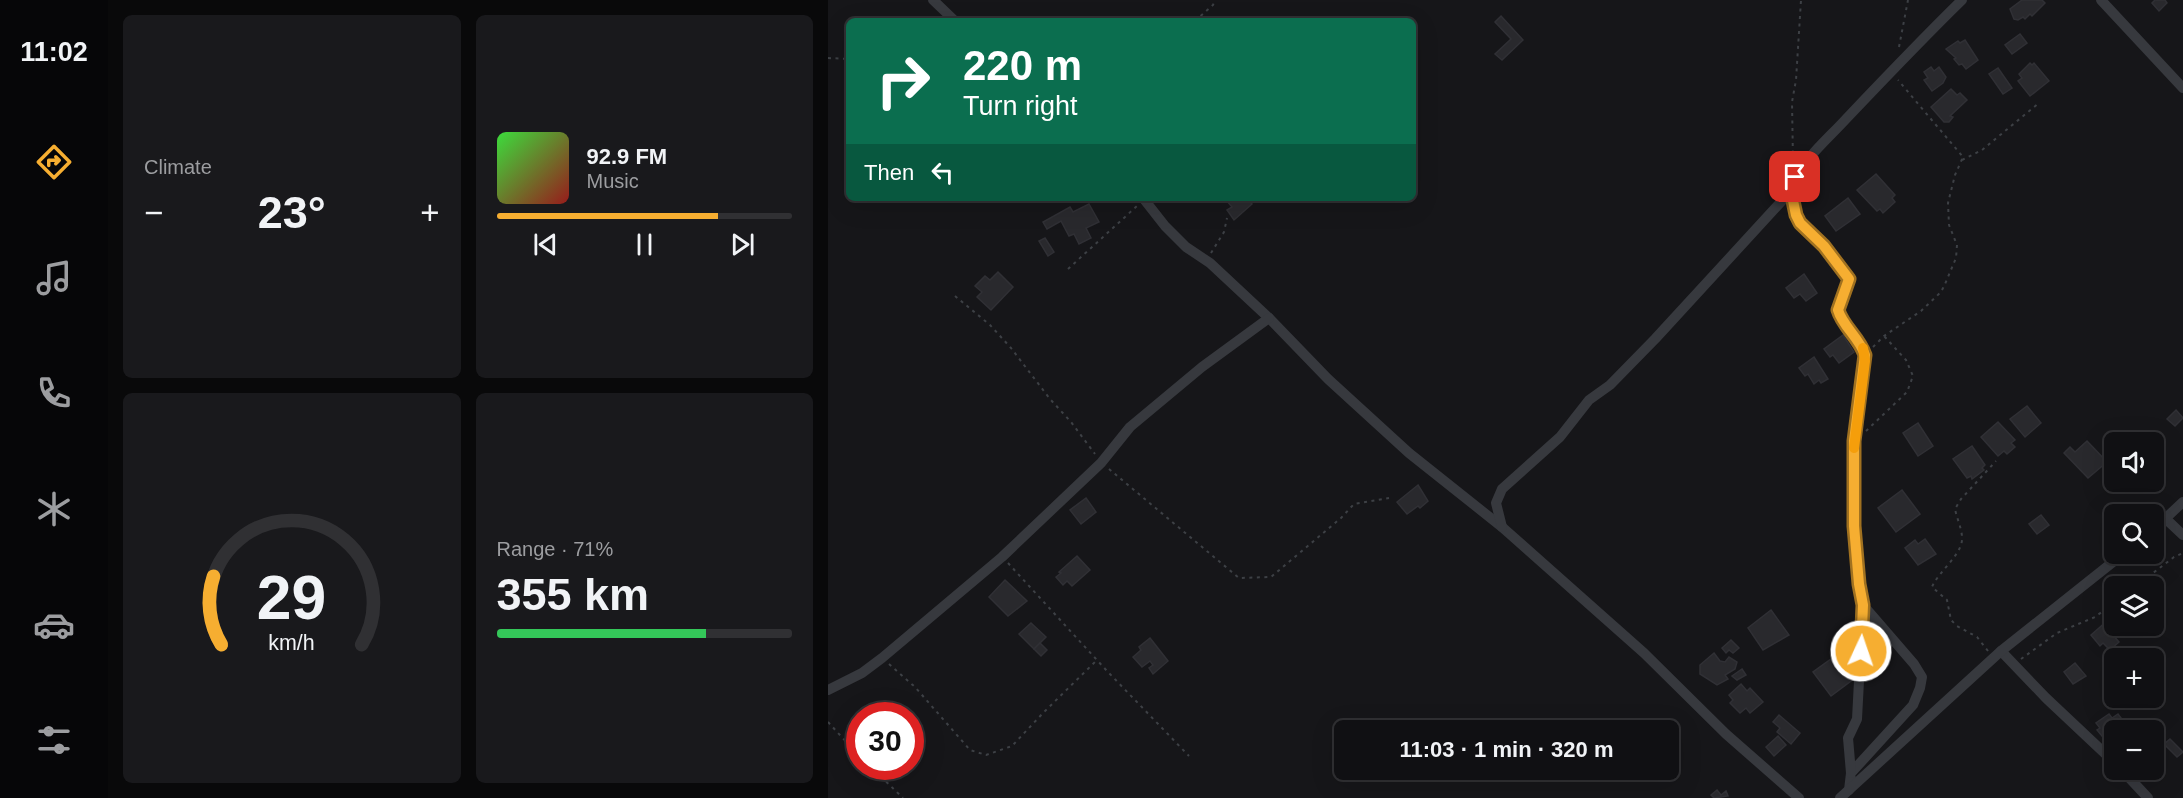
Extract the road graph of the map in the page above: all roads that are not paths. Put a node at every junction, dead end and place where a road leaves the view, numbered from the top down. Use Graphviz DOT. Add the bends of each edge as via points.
graph roads {
  1 [pos="933,0"];
  2 [pos="1962,0"];
  3 [pos="2101,0"];
  4 [pos="953,18"];
  5 [pos="2183,88"];
  6 [pos="1791,191"];
  7 [pos="1146,201"];
  8 [pos="1269,318"];
  9 [pos="2183,502"];
  10 [pos="2166,519"];
  11 [pos="1502,527"];
  12 [pos="2183,535"];
  13 [pos="2110,564"];
  14 [pos="1863,605"];
  15 [pos="1997,654"];
  16 [pos="828,690"];
  17 [pos="2104,753"];
  18 [pos="1851,773"];
  19 [pos="2131,780"];
  20 [pos="1845,794"];
  21 [pos="1799,798"];
  22 [pos="2148,798"];
  1 -- 4 [label="street"];
  2 -- 6 [label="street" via="1811,156 1795,177"];
  3 -- 5 [label="street"];
  6 -- 11 [label="street" via="1655,339 1610,385 1589,400 1560,437 1502,489 1496,503"];
  6 -- 14 [label="street" via="1800,223 1818,239 1849,279 1838,310 1865,355 1854,441 1854,526"];
  7 -- 8 [label="street" via="1186,247 1206,260"];
  8 -- 11 [label="street" via="1409,453"];
  8 -- 16 [label="street" via="1130,427 1101,463 1002,557 882,658"];
  9 -- 10 [label="street"];
  10 -- 12 [label="street"];
  11 -- 21 [label="street"];
  13 -- 15 [label="street"];
  14 -- 18 [label="street" via="1857,719 1848,738"];
  14 -- 18 [label="street" via="1922,677 1913,705"];
  15 -- 17 [label="street" via="2014,664"];
  15 -- 20 [label="street"];
  18 -- 20 [label="street"];
  19 -- 22 [label="street"];
}
